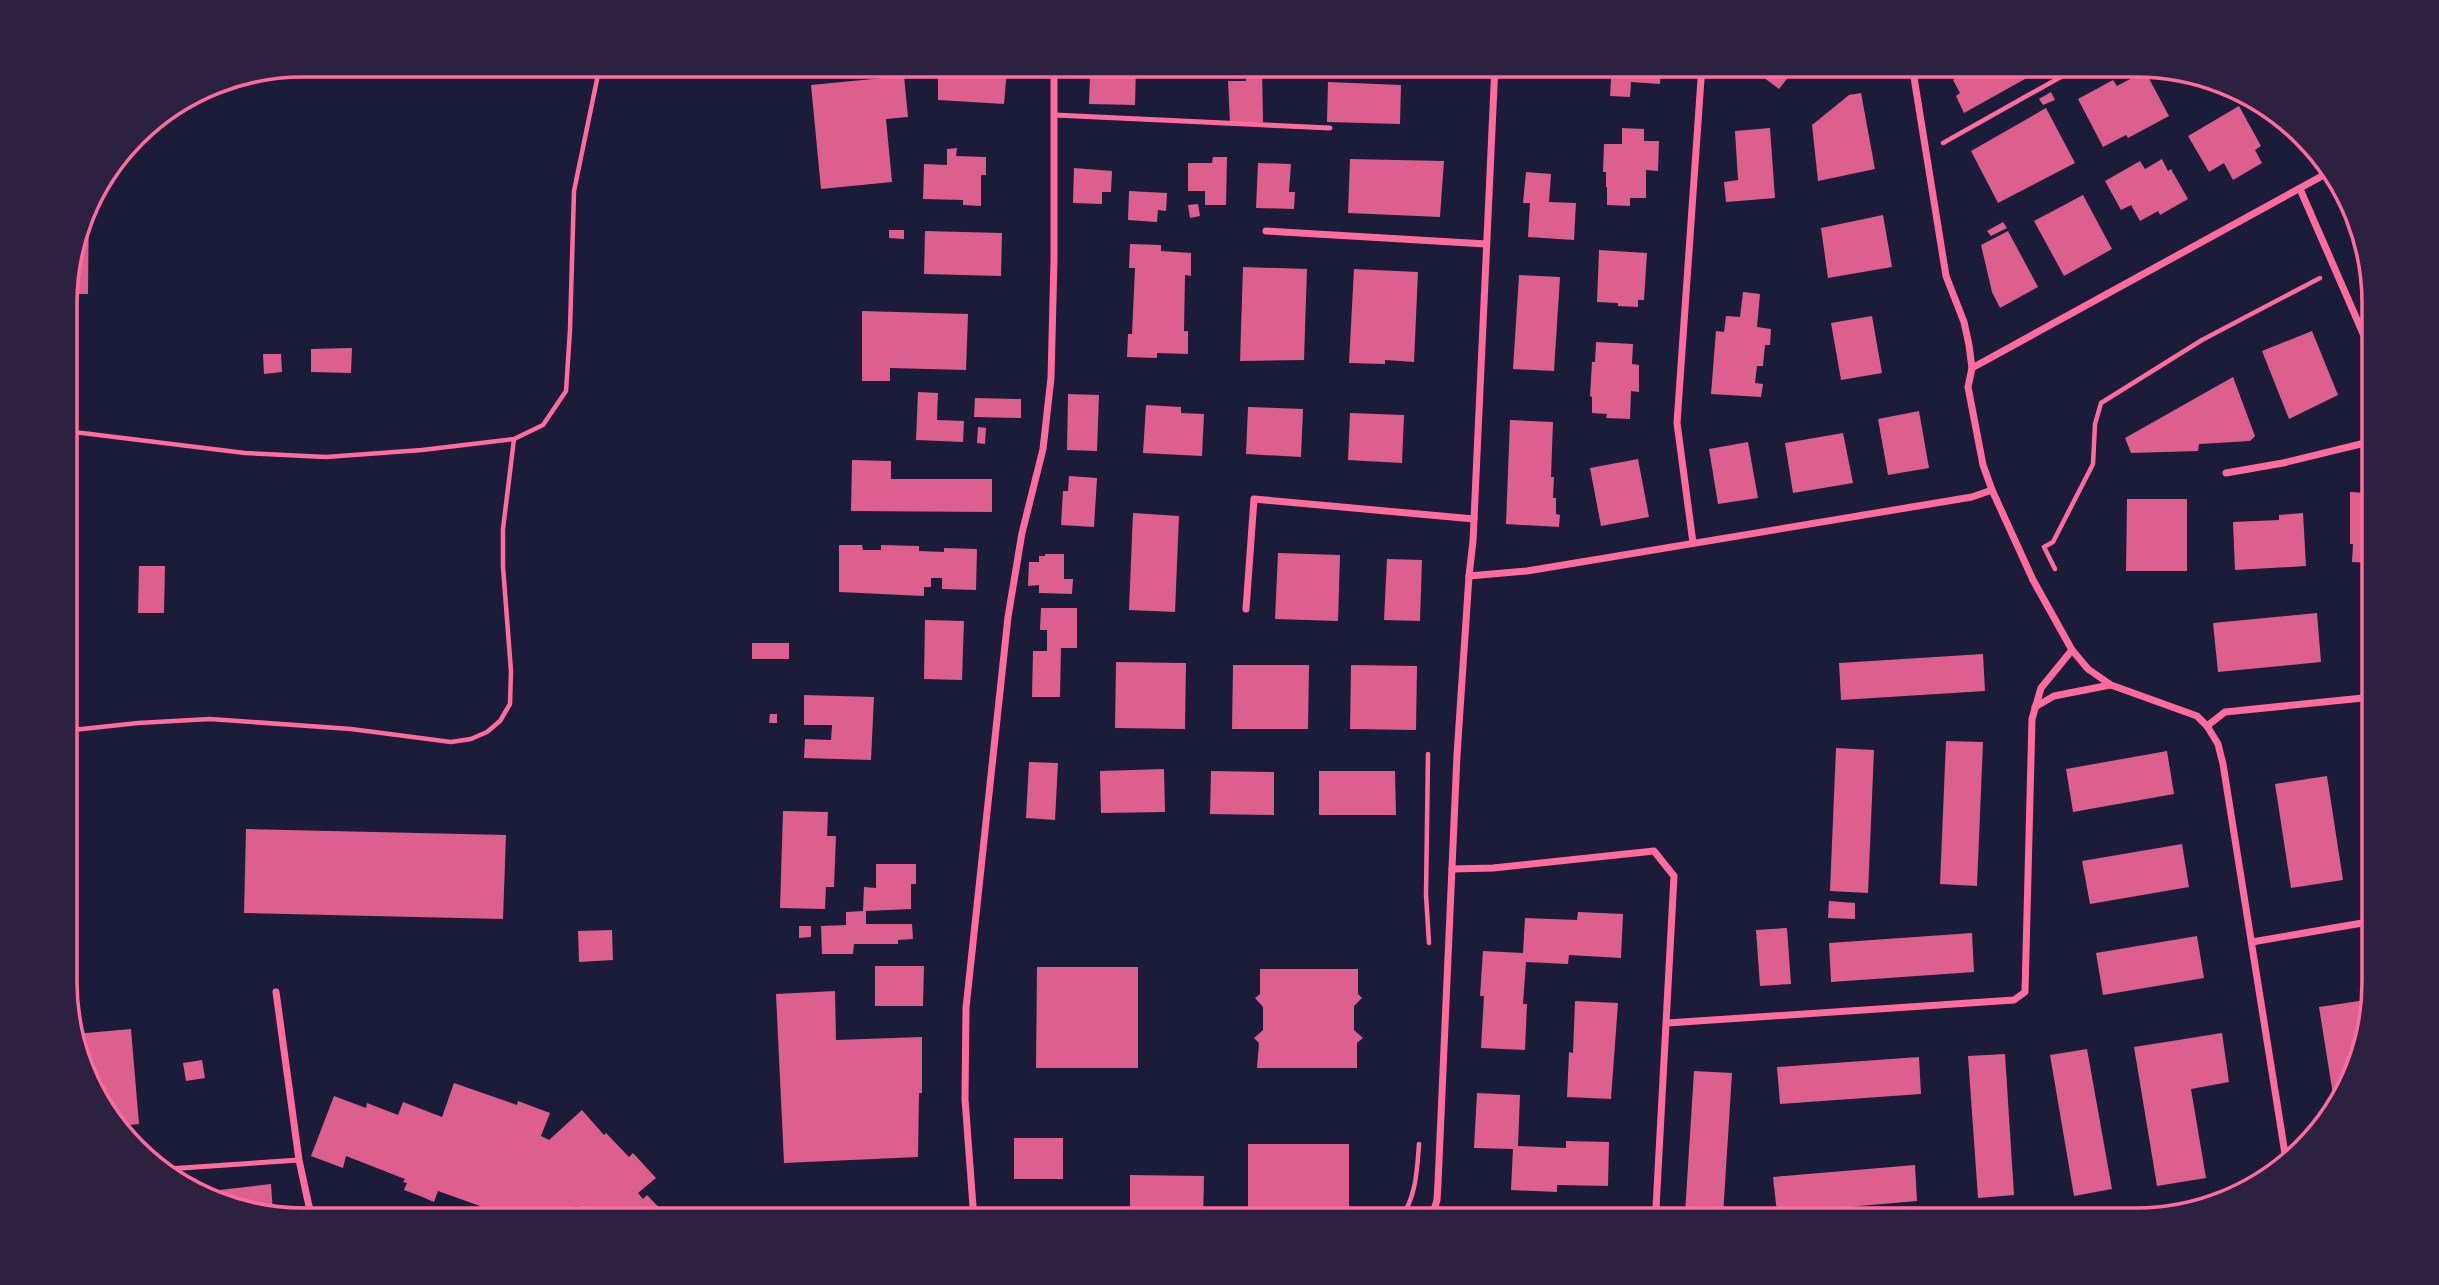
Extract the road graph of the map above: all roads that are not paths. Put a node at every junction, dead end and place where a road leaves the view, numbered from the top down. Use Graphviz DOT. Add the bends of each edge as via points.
graph roads {
  1 [pos="1054,77"];
  2 [pos="1494,77"];
  3 [pos="1701,77"];
  4 [pos="1914,77"];
  5 [pos="1055,115"];
  6 [pos="1330,128"];
  7 [pos="2323,176"];
  8 [pos="2300,189"];
  9 [pos="1266,231"];
  10 [pos="1486,244"];
  11 [pos="2362,330"];
  12 [pos="1972,368"];
  13 [pos="2362,444"];
  14 [pos="2226,473"];
  15 [pos="1992,490"];
  16 [pos="1474,519"];
  17 [pos="1693,543"];
  18 [pos="1469,576"];
  19 [pos="1246,609"];
  20 [pos="2072,650"];
  21 [pos="2110,685"];
  22 [pos="2362,698"];
  23 [pos="2035,707"];
  24 [pos="2207,726"];
  25 [pos="1452,869"];
  26 [pos="2362,923"];
  27 [pos="2252,942"];
  28 [pos="276,992"];
  29 [pos="1667,1023"];
  30 [pos="2285,1152"];
  31 [pos="299,1160"];
  32 [pos="176,1168"];
  33 [pos="309,1208"];
  34 [pos="973,1208"];
  35 [pos="1435,1208"];
  36 [pos="1656,1208"];
  1 -- 5 [label="street"];
  2 -- 10 [label="street"];
  3 -- 17 [label="street" via="1677,423"];
  4 -- 12 [label="street" via="1946,276 1964,322"];
  5 -- 6 [label="lane"];
  5 -- 34 [label="street" via="1051,377 1043,449 1008,617 966,1008 965,1099"];
  7 -- 8 [label="street"];
  8 -- 11 [label="street"];
  8 -- 12 [label="street"];
  9 -- 10 [label="street"];
  10 -- 16 [label="street"];
  12 -- 15 [label="street" via="1968,387"];
  13 -- 14 [label="street"];
  15 -- 17 [label="street"];
  15 -- 20 [label="street" via="2033,580"];
  16 -- 18 [label="street"];
  16 -- 19 [label="street" via="1254,499"];
  17 -- 18 [label="street" via="1527,571"];
  18 -- 25 [label="street"];
  20 -- 21 [label="street"];
  20 -- 23 [label="street" via="2041,688"];
  21 -- 23 [label="street" via="2054,696"];
  21 -- 24 [label="street" via="2184,710"];
  22 -- 24 [label="street" via="2225,712"];
  23 -- 29 [label="street" via="2025,992 2014,999"];
  24 -- 27 [label="street" via="2223,764"];
  25 -- 29 [label="street" via="1654,851 1674,876"];
  25 -- 35 [label="street"];
  26 -- 27 [label="street"];
  27 -- 30 [label="street"];
  28 -- 31 [label="street"];
  29 -- 36 [label="street"];
  31 -- 32 [label="lane"];
  31 -- 33 [label="street"];
}
